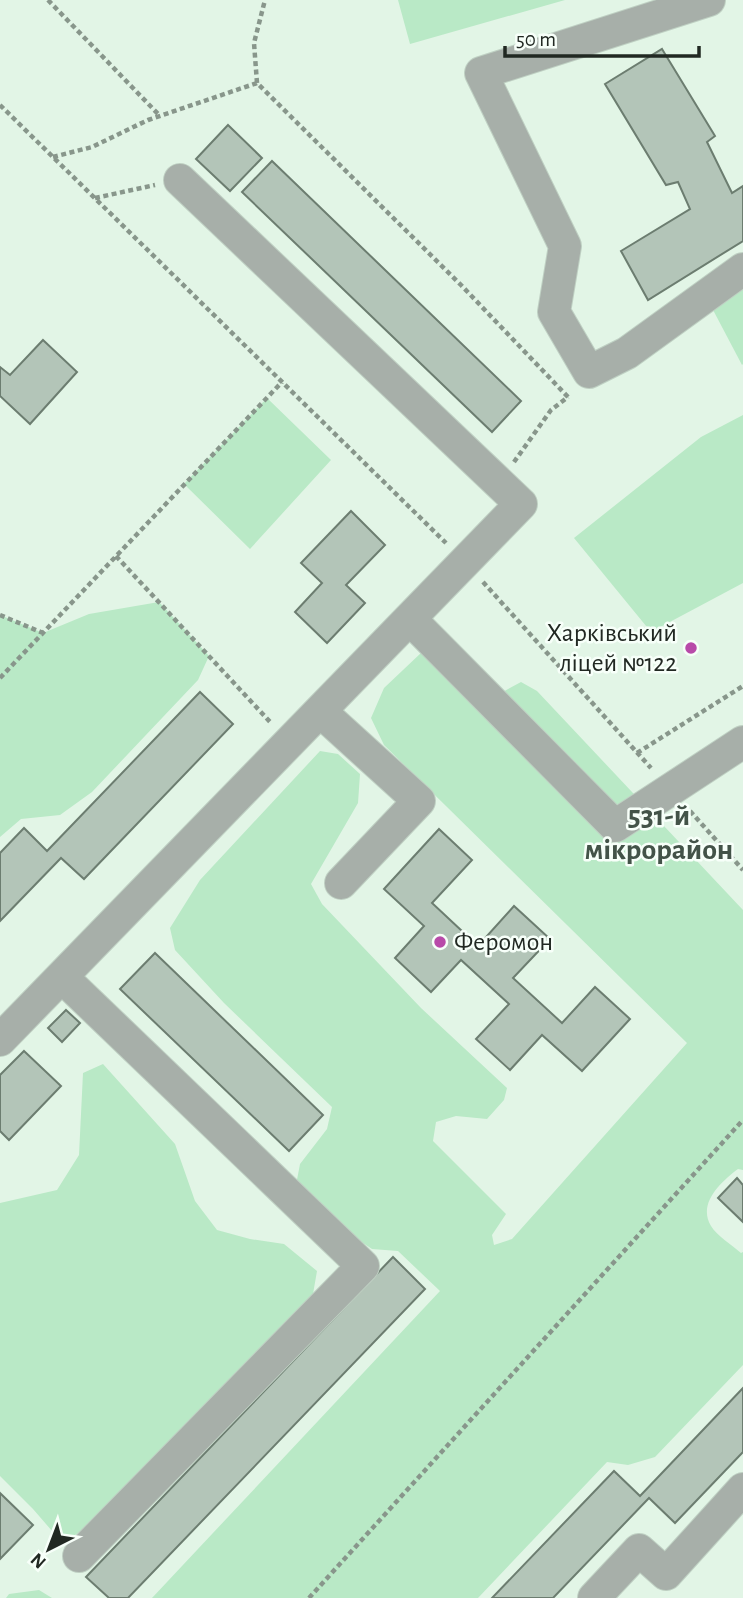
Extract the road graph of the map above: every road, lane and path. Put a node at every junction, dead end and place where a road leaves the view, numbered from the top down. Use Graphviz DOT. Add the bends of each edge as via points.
graph roads {
  1 [pos="48,0"];
  2 [pos="265,0"];
  3 [pos="709,0"];
  4 [pos="257,83"];
  5 [pos="0,105"];
  6 [pos="160,116"];
  7 [pos="53,157"];
  8 [pos="180,180"];
  9 [pos="94,198"];
  10 [pos="743,269"];
  11 [pos="589,372"];
  12 [pos="282,382"];
  13 [pos="568,397"];
  14 [pos="499,483"];
  15 [pos="116,556"];
  16 [pos="465,562"];
  17 [pos="0,615"];
  18 [pos="410,619"];
  19 [pos="43,633"];
  20 [pos="0,678"];
  21 [pos="743,686"];
  22 [pos="320,711"];
  23 [pos="290,742"];
  24 [pos="743,742"];
  25 [pos="637,752"];
  26 [pos="670,789"];
  27 [pos="743,870"];
  28 [pos="341,883"];
  29 [pos="62,977"];
  30 [pos="0,1040"];
  31 [pos="743,1120"];
  32 [pos="743,1489"];
  33 [pos="79,1556"];
  34 [pos="602,1595"];
  35 [pos="309,1598"];
  1 -- 6 [label="path"];
  2 -- 4 [label="path" via="254,43"];
  3 -- 11 [label="lane" via="481,73 565,246 554,312"];
  4 -- 6 [label="path"];
  4 -- 13 [label="path"];
  5 -- 7 [label="path"];
  6 -- 7 [label="path" via="92,148"];
  7 -- 9 [label="path"];
  8 -- 9 [label="path"];
  8 -- 14 [label="lane"];
  9 -- 12 [label="path"];
  10 -- 11 [label="lane" via="626,353"];
  11 -- 13 [label="path" via="591,380"];
  12 -- 15 [label="path"];
  12 -- 16 [label="path"];
  13 -- 14 [label="path" via="551,410"];
  14 -- 16 [label="lane" via="521,504"];
  15 -- 19 [label="path"];
  15 -- 23 [label="path"];
  16 -- 18 [label="lane"];
  16 -- 25 [label="path"];
  17 -- 19 [label="path"];
  18 -- 22 [label="lane"];
  18 -- 26 [label="lane" via="615,826"];
  19 -- 20 [label="path"];
  21 -- 25 [label="path"];
  22 -- 23 [label="lane"];
  22 -- 28 [label="lane" via="419,801"];
  23 -- 29 [label="lane"];
  24 -- 26 [label="lane"];
  25 -- 26 [label="path"];
  26 -- 27 [label="path"];
  29 -- 30 [label="lane"];
  29 -- 33 [label="lane" via="363,1266"];
  31 -- 35 [label="path"];
  32 -- 34 [label="lane" via="666,1574 639,1550"];
}
